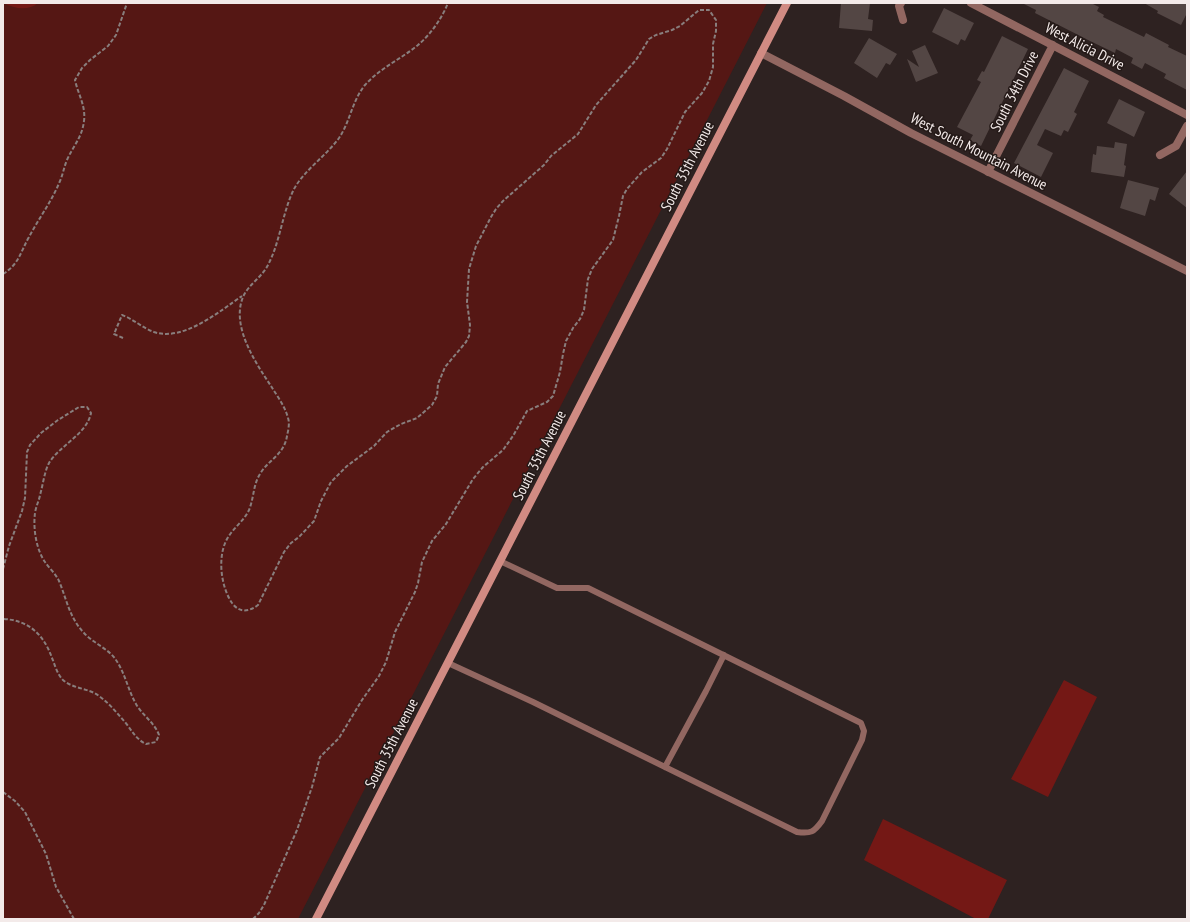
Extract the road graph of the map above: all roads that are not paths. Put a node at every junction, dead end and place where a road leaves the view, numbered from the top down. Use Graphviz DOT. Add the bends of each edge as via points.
graph roads {
  1 [pos="787,3"];
  2 [pos="900,3"];
  3 [pos="971,3"];
  4 [pos="903,20"];
  5 [pos="1053,45"];
  6 [pos="760,53"];
  7 [pos="1187,115"];
  8 [pos="1187,126"];
  9 [pos="1160,155"];
  10 [pos="988,172"];
  11 [pos="1187,271"];
  12 [pos="500,561"];
  13 [pos="724,655"];
  14 [pos="448,662"];
  15 [pos="665,767"];
  16 [pos="316,919"];
  1 -- 6 [label="main road, South 35th Avenue"];
  2 -- 4 [label="street"];
  3 -- 5 [label="street, West Alicia Drive"];
  5 -- 7 [label="street, West Alicia Drive"];
  5 -- 10 [label="street, South 34th Drive"];
  6 -- 10 [label="street, West South Mountain Avenue"];
  6 -- 12 [label="main road, South 35th Avenue"];
  8 -- 9 [label="street" via="1176,146"];
  10 -- 11 [label="street, West South Mountain Avenue"];
  12 -- 13 [label="lane" via="557,588 588,588"];
  12 -- 14 [label="main road, South 35th Avenue"];
  13 -- 15 [label="lane"];
  13 -- 15 [label="lane" via="861,723 864,731 862,740 822,821 816,830 797,832"];
  14 -- 15 [label="lane"];
  14 -- 16 [label="main road, South 35th Avenue"];
}
